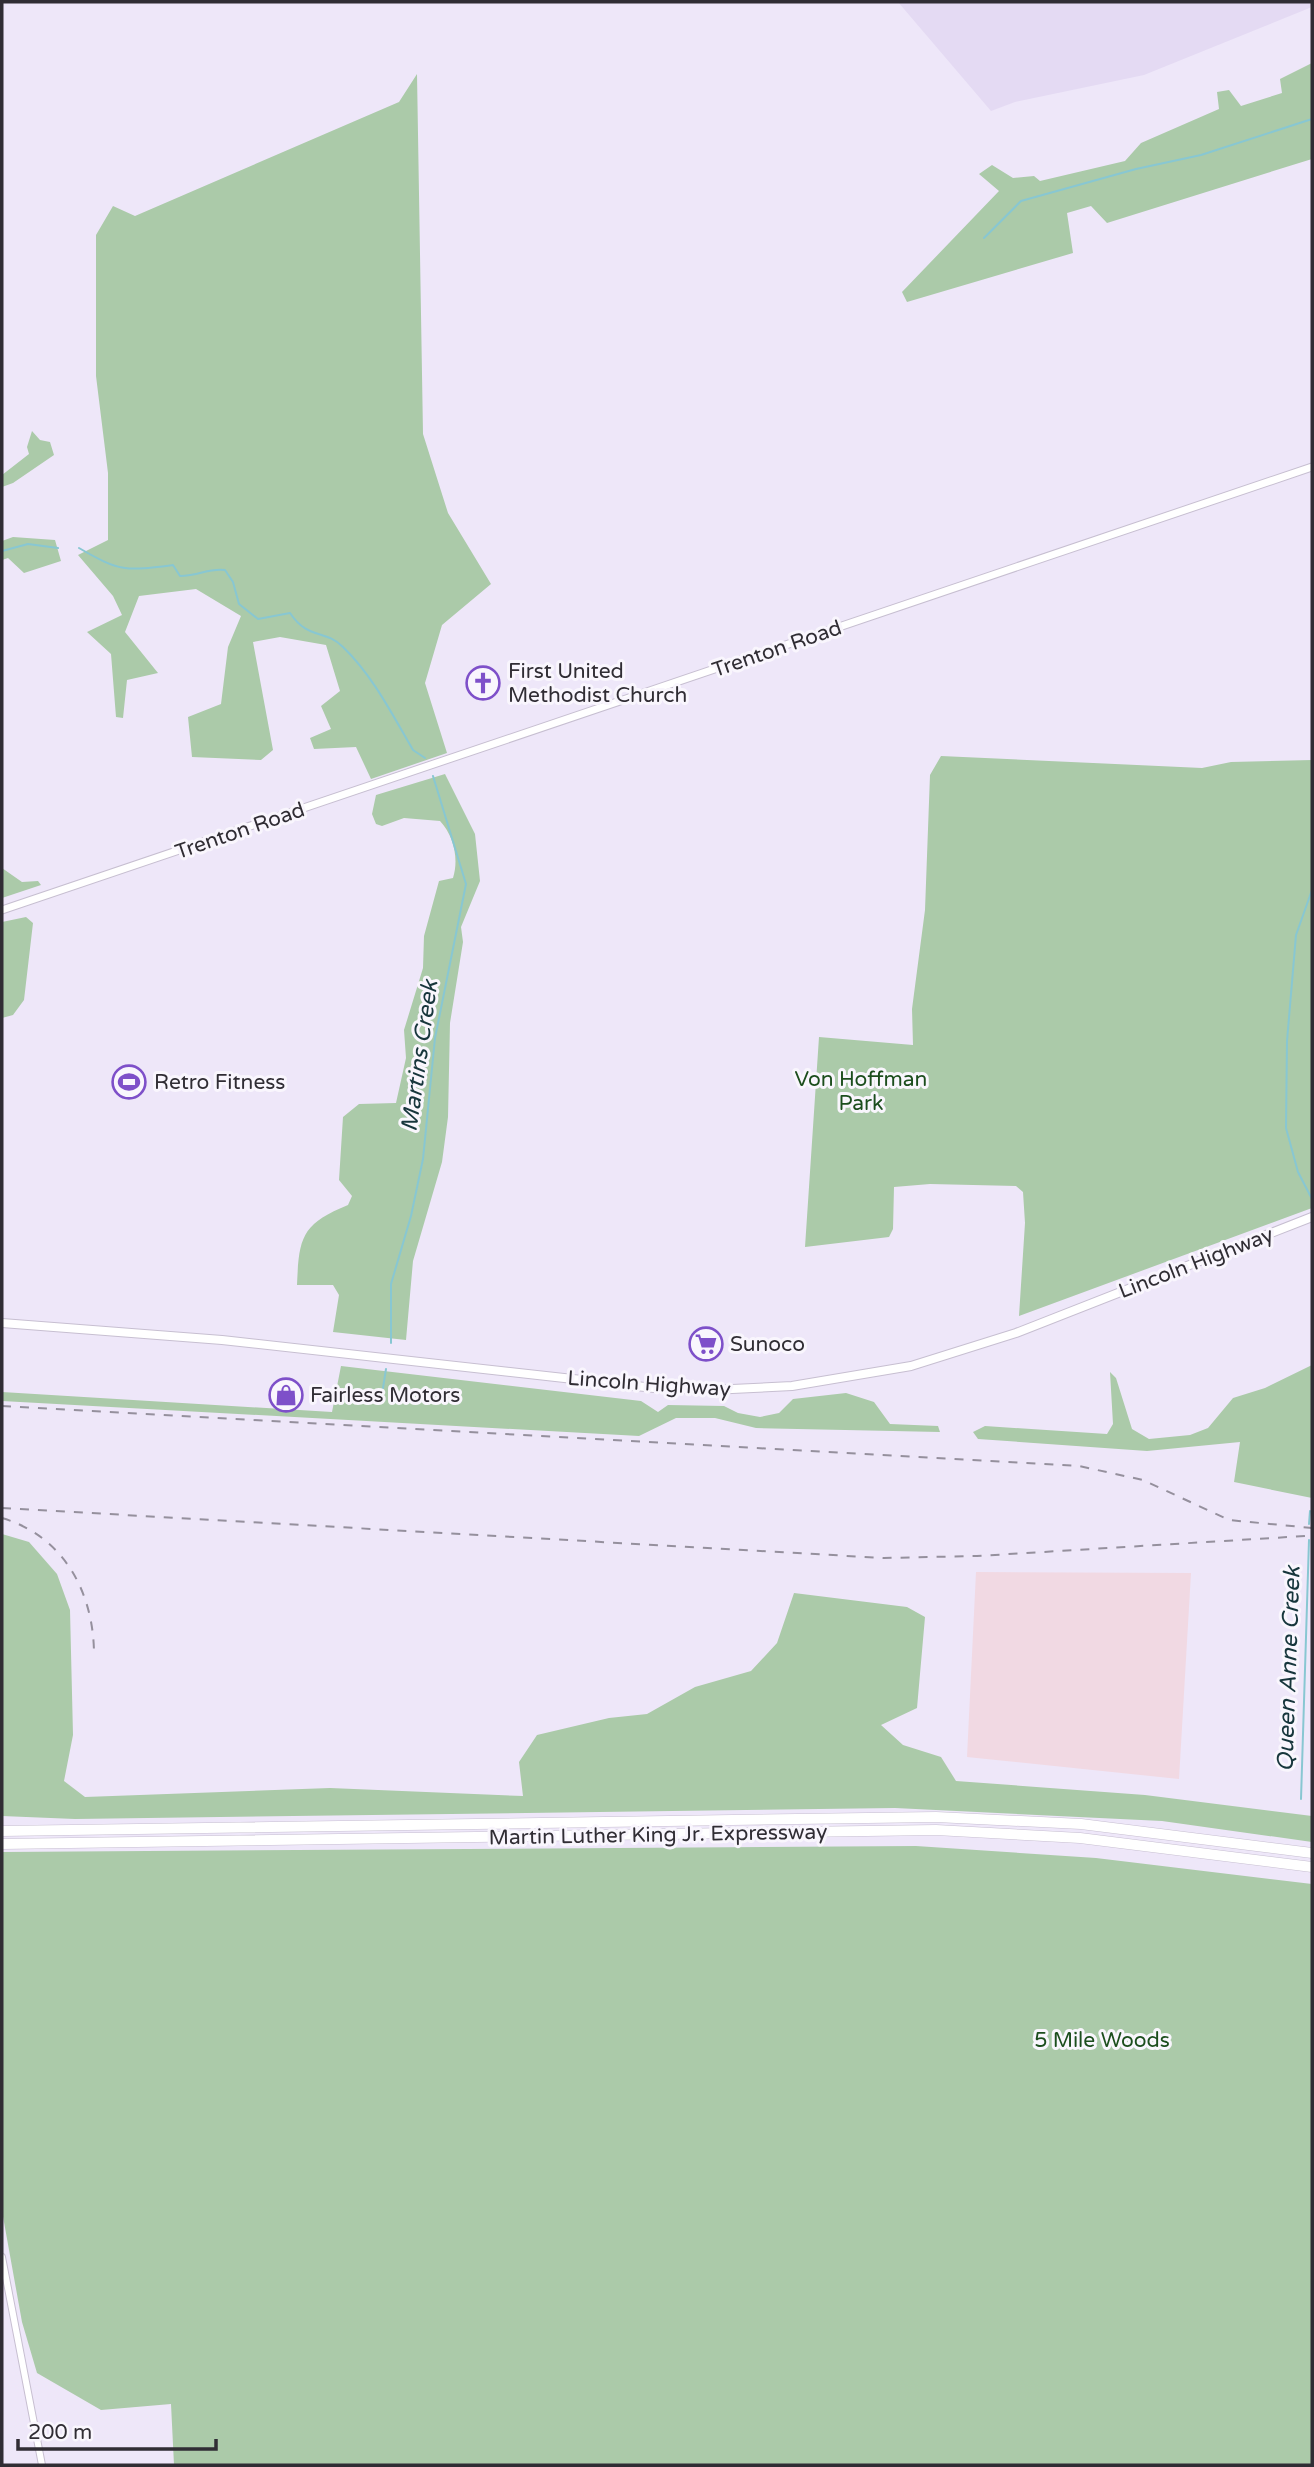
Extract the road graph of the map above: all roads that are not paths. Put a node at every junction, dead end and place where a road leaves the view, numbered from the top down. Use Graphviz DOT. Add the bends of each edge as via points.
graph roads {
  1 [pos="1312,467"];
  2 [pos="2,910"];
  3 [pos="1312,1217"];
  4 [pos="2,1324"];
  5 [pos="2,1831"];
  6 [pos="2,1844"];
  7 [pos="1312,1853"];
  8 [pos="1312,1867"];
  9 [pos="2,2257"];
  10 [pos="42,2465"];
  1 -- 2 [label="main road, Trenton Road"];
  3 -- 4 [label="main road, Lincoln Highway" via="969,1350 888,1372 783,1387 654,1388 222,1340"];
  5 -- 7 [label="highway, Martin Luther King Jr. Expressway" via="936,1817 1081,1824"];
  6 -- 8 [label="highway, Martin Luther King Jr. Expressway" via="948,1831 1080,1838"];
  9 -- 10 [label="street"];
}
